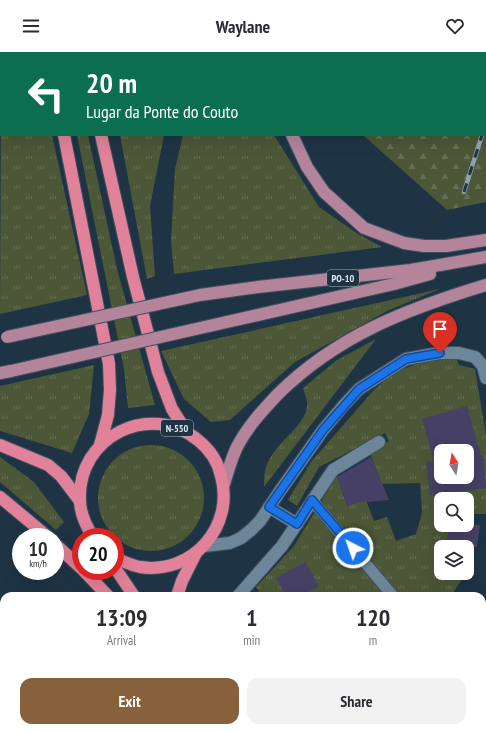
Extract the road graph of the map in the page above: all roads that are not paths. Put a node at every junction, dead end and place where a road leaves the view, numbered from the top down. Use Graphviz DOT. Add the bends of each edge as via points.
graph roads {
  1 [pos="64,136"];
  2 [pos="101,136"];
  3 [pos="292,136"];
  4 [pos="486,240"];
  5 [pos="486,257"];
  6 [pos="486,285"];
  7 [pos="4,338"];
  8 [pos="5,372"];
  9 [pos="486,378"];
  10 [pos="186,432"];
  11 [pos="380,442"];
  12 [pos="0,445"];
  13 [pos="100,445"];
  14 [pos="224,484"];
  15 [pos="0,497"];
  16 [pos="312,500"];
  17 [pos="80,501"];
  18 [pos="269,507"];
  19 [pos="297,524"];
  20 [pos="37,528"];
  21 [pos="88,528"];
  22 [pos="200,550"];
  23 [pos="64,552"];
  24 [pos="72,560"];
  25 [pos="124,562"];
  26 [pos="93,580"];
  27 [pos="123,580"];
  28 [pos="104,592"];
  29 [pos="131,592"];
  30 [pos="178,592"];
  31 [pos="242,592"];
  32 [pos="390,592"];
  1 -- 13 [label="highway, N-550" via="109,364 108,415"];
  2 -- 10 [label="highway, N-550" via="133,277 158,372 172,409"];
  3 -- 4 [label="main road" via="307,167 324,192 364,228 404,243 424,246 446,246"];
  5 -- 7 [label="main road, PO-10, bridge" via="412,270 200,295"];
  5 -- 8 [label="main road, PO-10, bridge" via="394,284"];
  6 -- 14 [label="main road" via="419,307 377,325 321,357 292,380 249,428 238,446"];
  9 -- 18 [label="street" via="483,366 476,357 459,353 440,353 406,359 359,389 344,405 323,430"];
  10 -- 13 [label="highway, N-550" via="168,425 150,423 132,426 115,433"];
  10 -- 14 [label="highway, N-550" via="200,441 211,454"];
  11 -- 16 [label="street" via="333,470"];
  12 -- 17 [label="highway" via="48,465 62,476"];
  13 -- 17 [label="highway, N-550" via="88,461 81,480"];
  14 -- 22 [label="highway, N-550" via="221,517 214,532"];
  15 -- 20 [label="highway"];
  16 -- 19 [label="street"];
  16 -- 32 [label="lane"];
  17 -- 21 [label="highway, N-550"];
  18 -- 19 [label="street"];
  18 -- 22 [label="street" via="260,521 241,538"];
  19 -- 31 [label="street" via="282,546"];
  22 -- 25 [label="highway, N-550" via="170,566 141,567"];
  22 -- 30 [label="highway, N-550"];
  23 -- 24 [label="highway"];
  26 -- 28 [label="highway"];
  27 -- 29 [label="highway"];
}
